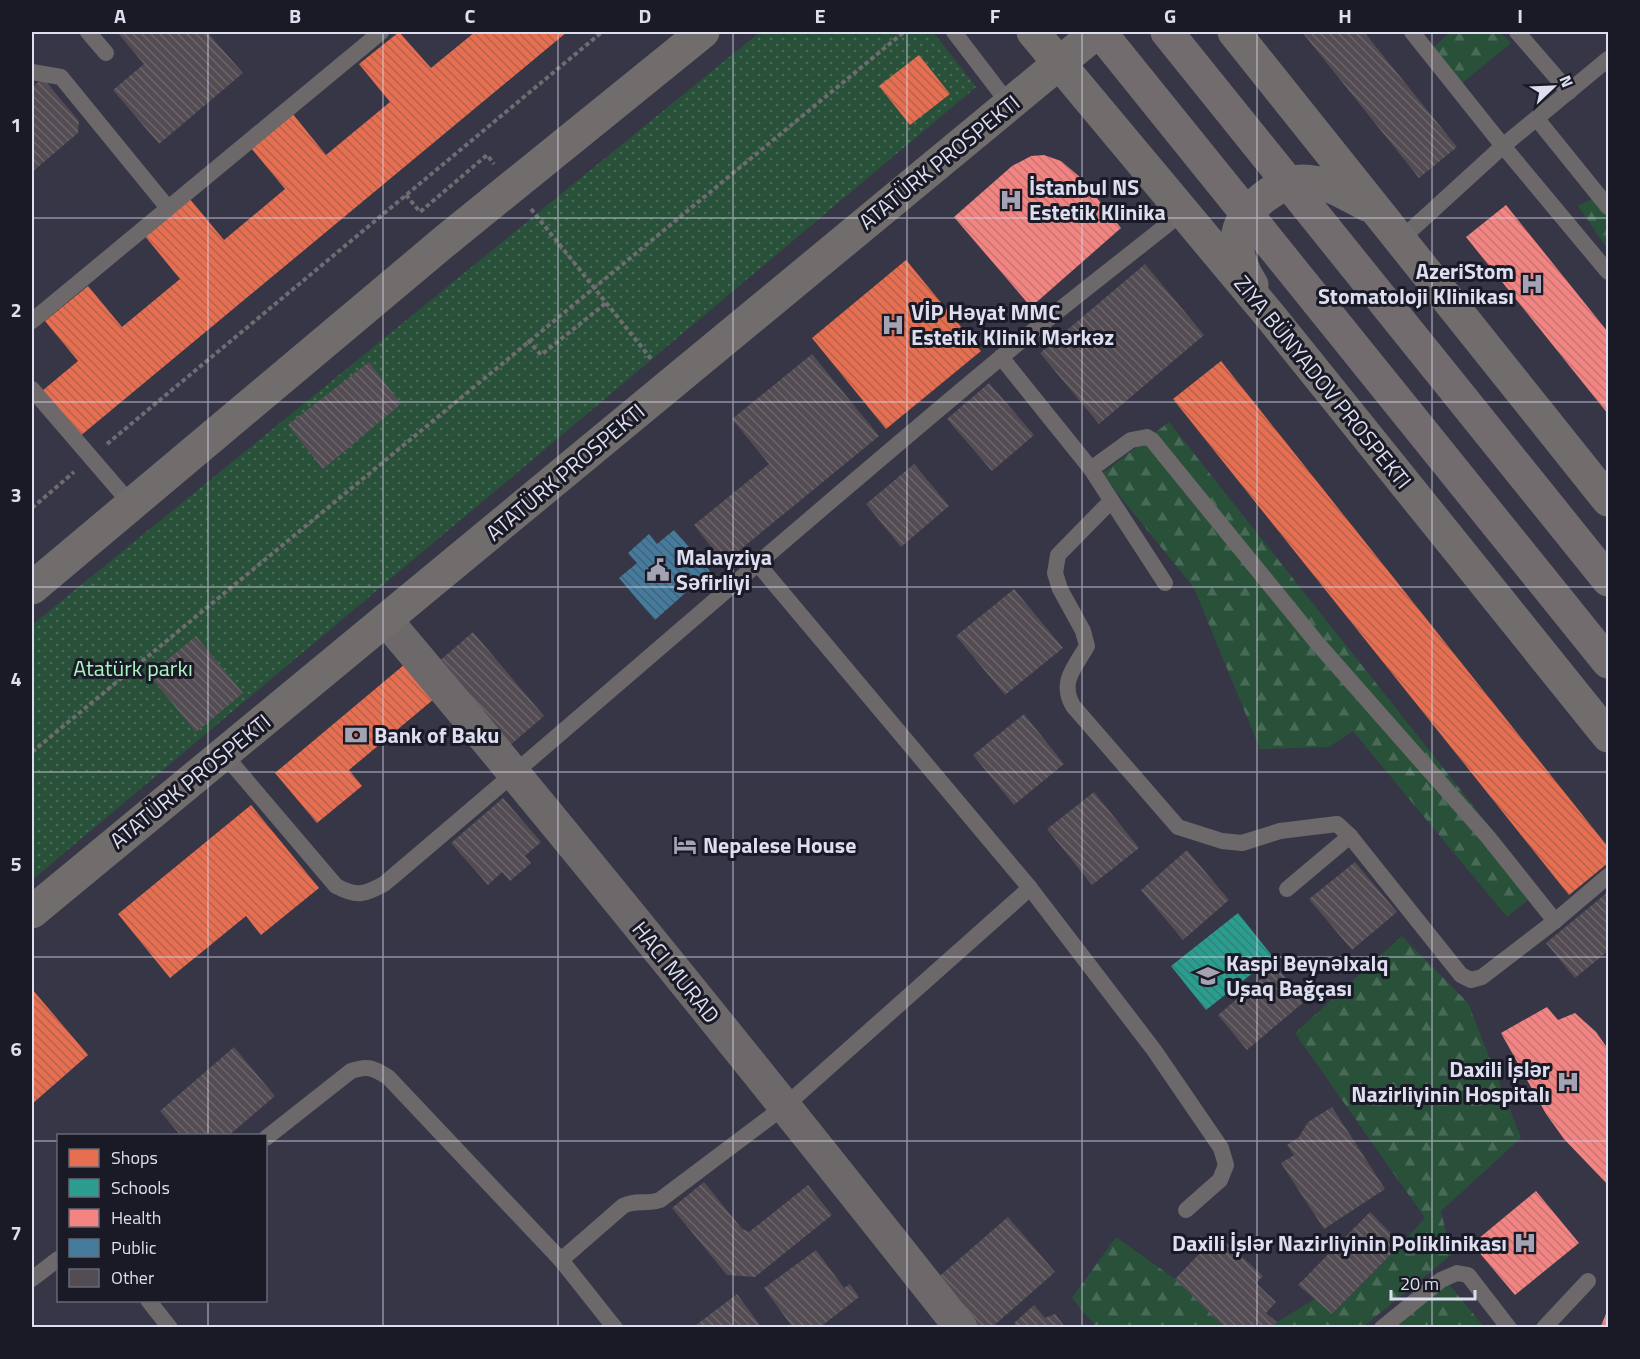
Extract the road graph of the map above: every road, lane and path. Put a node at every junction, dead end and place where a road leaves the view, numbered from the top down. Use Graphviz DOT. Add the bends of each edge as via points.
graph roads {
  1 [pos="88,32"];
  2 [pos="381,32"];
  3 [pos="602,32"];
  4 [pos="703,32"];
  5 [pos="904,32"];
  6 [pos="954,32"];
  7 [pos="1033,32"];
  8 [pos="1099,32"];
  9 [pos="1167,32"];
  10 [pos="1234,32"];
  11 [pos="1412,32"];
  12 [pos="1517,32"];
  13 [pos="106,53"];
  14 [pos="1608,59"];
  15 [pos="1059,64"];
  16 [pos="32,72"];
  17 [pos="1569,92"];
  18 [pos="1009,104"];
  19 [pos="1538,119"];
  20 [pos="1503,146"];
  21 [pos="495,164"];
  22 [pos="406,195"];
  23 [pos="524,201"];
  24 [pos="1608,207"];
  25 [pos="168,208"];
  26 [pos="1374,209"];
  27 [pos="1184,212"];
  28 [pos="1400,240"];
  29 [pos="1608,272"];
  30 [pos="606,303"];
  31 [pos="1271,317"];
  32 [pos="32,321"];
  33 [pos="528,340"];
  34 [pos="1001,357"];
  35 [pos="658,368"];
  36 [pos="32,389"];
  37 [pos="90,459"];
  38 [pos="1091,469"];
  39 [pos="1608,500"];
  40 [pos="1111,501"];
  41 [pos="131,504"];
  42 [pos="32,508"];
  43 [pos="757,563"];
  44 [pos="1608,580"];
  45 [pos="1165,584"];
  46 [pos="32,588"];
  47 [pos="386,620"];
  48 [pos="1608,662"];
  49 [pos="1608,736"];
  50 [pos="32,752"];
  51 [pos="224,753"];
  52 [pos="515,773"];
  53 [pos="1350,836"];
  54 [pos="1608,876"];
  55 [pos="1030,888"];
  56 [pos="1287,889"];
  57 [pos="32,912"];
  58 [pos="1555,921"];
  59 [pos="785,1106"];
  60 [pos="267,1137"];
  61 [pos="1186,1210"];
  62 [pos="57,1260"];
  63 [pos="561,1260"];
  64 [pos="32,1279"];
  65 [pos="1588,1281"];
  66 [pos="150,1302"];
  67 [pos="170,1328"];
  68 [pos="615,1328"];
  69 [pos="961,1328"];
  70 [pos="1382,1328"];
  71 [pos="1509,1328"];
  72 [pos="1544,1328"];
  1 -- 13 [label="lane"];
  2 -- 25 [label="lane"];
  3 -- 22 [label="path"];
  4 -- 41 [label="main road" via="445,240"];
  5 -- 33 [label="path"];
  6 -- 18 [label="lane"];
  7 -- 15 [label="main road, ZIYA BÜNYADOV PROSPEKTI"];
  8 -- 15 [label="main road, ATATÜRK PROSPEKTI"];
  8 -- 48 [label="main road, ZIYA BÜNYADOV PROSPEKTI"];
  9 -- 44 [label="main road"];
  10 -- 26 [label="main road"];
  11 -- 20 [label="lane"];
  12 -- 17 [label="lane"];
  14 -- 17 [label="lane"];
  15 -- 18 [label="main road, ATATÜRK PROSPEKTI"];
  15 -- 27 [label="main road, ZIYA BÜNYADOV PROSPEKTI"];
  16 -- 25 [label="lane" via="61,78"];
  17 -- 19 [label="lane"];
  18 -- 47 [label="main road, ATATÜRK PROSPEKTI"];
  19 -- 20 [label="lane"];
  19 -- 24 [label="lane"];
  20 -- 28 [label="lane"];
  20 -- 29 [label="lane"];
  21 -- 22 [label="path" via="487,155 420,212"];
  22 -- 37 [label="path"];
  23 -- 30 [label="path"];
  25 -- 32 [label="lane"];
  26 -- 28 [label="main road"];
  26 -- 31 [label="main road" via="1339,190 1301,181 1280,186 1260,200 1245,217 1238,233 1239,255"];
  27 -- 31 [label="main road, ZIYA BÜNYADOV PROSPEKTI"];
  27 -- 34 [label="lane"];
  28 -- 39 [label="main road"];
  30 -- 33 [label="path" via="541,355"];
  30 -- 35 [label="path"];
  31 -- 49 [label="main road, ZIYA BÜNYADOV PROSPEKTI"];
  33 -- 50 [label="path"];
  34 -- 38 [label="lane"];
  34 -- 43 [label="lane"];
  36 -- 37 [label="lane"];
  37 -- 41 [label="lane"];
  37 -- 42 [label="path"];
  38 -- 40 [label="lane"];
  38 -- 58 [label="lane" via="1131,440 1152,440 1318,644 1488,837"];
  40 -- 45 [label="lane"];
  40 -- 53 [label="lane" via="1058,555 1055,573 1060,589 1087,646 1069,678 1066,694 1072,706 1178,827 1242,843 1280,831 1337,824"];
  41 -- 46 [label="main road"];
  43 -- 52 [label="lane"];
  43 -- 55 [label="lane"];
  47 -- 51 [label="main road, ATATÜRK PROSPEKTI"];
  47 -- 52 [label="street"];
  51 -- 52 [label="lane" via="336,886 351,894 368,893 384,884"];
  51 -- 57 [label="main road, ATATÜRK PROSPEKTI"];
  52 -- 59 [label="street"];
  53 -- 56 [label="lane"];
  53 -- 58 [label="lane" via="1461,975 1471,980 1482,977"];
  54 -- 58 [label="lane"];
  55 -- 59 [label="lane"];
  55 -- 61 [label="lane" via="1154,1050 1221,1148 1226,1166 1220,1180"];
  59 -- 63 [label="lane" via="660,1200 623,1206"];
  59 -- 69 [label="street"];
  60 -- 63 [label="lane" via="351,1071 374,1069 388,1077"];
  62 -- 64 [label="lane"];
  63 -- 68 [label="lane"];
  65 -- 72 [label="lane"];
  66 -- 67 [label="lane"];
  70 -- 71 [label="lane" via="1441,1280 1457,1273 1468,1275"];
}
